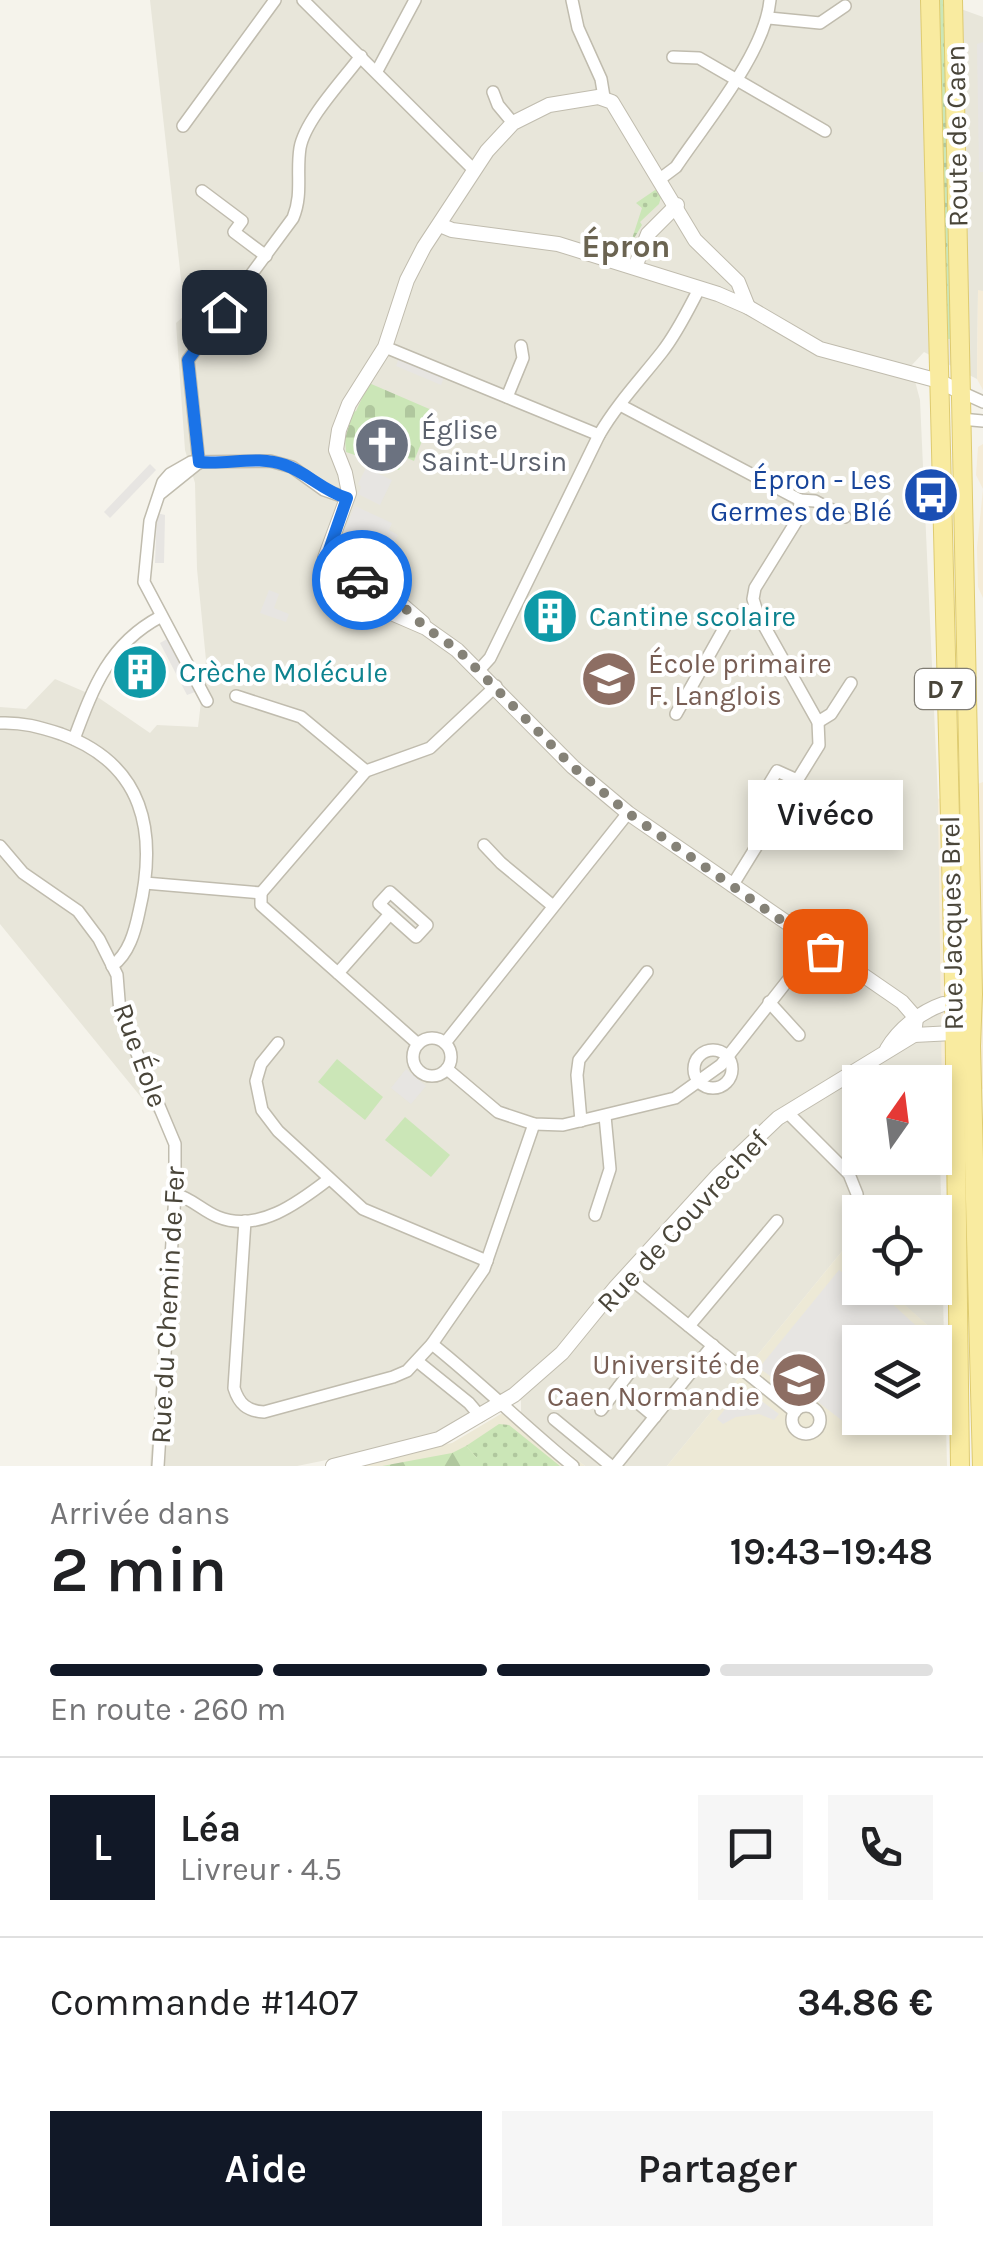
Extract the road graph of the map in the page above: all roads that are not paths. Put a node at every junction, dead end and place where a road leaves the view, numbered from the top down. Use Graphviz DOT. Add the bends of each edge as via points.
graph roads {
  1 [pos="275,0"];
  2 [pos="302,0"];
  3 [pos="415,0"];
  4 [pos="572,0"];
  5 [pos="770,0"];
  6 [pos="930,0"];
  7 [pos="953,0"];
  8 [pos="845,6"];
  9 [pos="769,18"];
  10 [pos="361,56"];
  11 [pos="673,58"];
  12 [pos="377,70"];
  13 [pos="735,79"];
  14 [pos="493,92"];
  15 [pos="604,97"];
  16 [pos="513,123"];
  17 [pos="183,126"];
  18 [pos="824,131"];
  19 [pos="474,170"];
  20 [pos="660,179"];
  21 [pos="202,191"];
  22 [pos="677,205"];
  23 [pos="440,225"];
  24 [pos="266,256"];
  25 [pos="634,268"];
  26 [pos="699,288"];
  27 [pos="748,306"];
  28 [pos="521,346"];
  29 [pos="386,347"];
  30 [pos="934,379"];
  31 [pos="961,392"];
  32 [pos="507,397"];
  33 [pos="983,402"];
  34 [pos="622,406"];
  35 [pos="961,419"];
  36 [pos="983,421"];
  37 [pos="599,435"];
  38 [pos="199,462"];
  39 [pos="347,498"];
  40 [pos="800,500"];
  41 [pos="845,517"];
  42 [pos="329,550"];
  43 [pos="340,568"];
  44 [pos="325,580"];
  45 [pos="755,608"];
  46 [pos="160,617"];
  47 [pos="426,628"];
  48 [pos="480,669"];
  49 [pos="851,683"];
  50 [pos="496,686"];
  51 [pos="236,696"];
  52 [pos="207,701"];
  53 [pos="676,714"];
  54 [pos="818,722"];
  55 [pos="0,724"];
  56 [pos="74,739"];
  57 [pos="366,771"];
  58 [pos="798,780"];
  59 [pos="782,806"];
  60 [pos="628,813"];
  61 [pos="484,845"];
  62 [pos="0,846"];
  63 [pos="145,883"];
  64 [pos="732,886"];
  65 [pos="261,893"];
  66 [pos="553,906"];
  67 [pos="390,914"];
  68 [pos="825,951"];
  69 [pos="112,966"];
  70 [pos="647,972"];
  71 [pos="338,973"];
  72 [pos="893,998"];
  73 [pos="770,1002"];
  74 [pos="948,1008"];
  75 [pos="916,1018"];
  76 [pos="971,1025"];
  77 [pos="953,1033"];
  78 [pos="800,1035"];
  79 [pos="895,1035"];
  80 [pos="914,1035"];
  81 [pos="445,1043"];
  82 [pos="278,1044"];
  83 [pos="418,1044"];
  84 [pos="887,1050"];
  85 [pos="728,1056"];
  86 [pos="447,1070"];
  87 [pos="700,1083"];
  88 [pos="787,1112"];
  89 [pos="605,1116"];
  90 [pos="581,1121"];
  91 [pos="534,1124"];
  92 [pos="175,1144"];
  93 [pos="329,1179"];
  94 [pos="175,1194"];
  95 [pos="857,1195"];
  96 [pos="951,1195"];
  97 [pos="595,1215"];
  98 [pos="245,1221"];
  99 [pos="777,1222"];
  100 [pos="952,1231"];
  101 [pos="488,1261"];
  102 [pos="627,1276"];
  103 [pos="689,1326"];
  104 [pos="432,1344"];
  105 [pos="712,1345"];
  106 [pos="417,1362"];
  107 [pos="632,1364"];
  108 [pos="619,1388"];
  109 [pos="502,1402"];
  110 [pos="600,1410"];
  111 [pos="794,1412"];
  112 [pos="480,1416"];
  113 [pos="655,1416"];
  114 [pos="554,1420"];
  115 [pos="158,1466"];
  116 [pos="333,1466"];
  117 [pos="572,1466"];
  118 [pos="613,1466"];
  119 [pos="960,1466"];
  120 [pos="982,1466"];
  1 -- 17 [label="street"];
  2 -- 10 [label="street"];
  3 -- 12 [label="street"];
  4 -- 15 [label="street"];
  5 -- 9 [label="street"];
  6 -- 30 [label="main road, Route de Caen / D 7"];
  7 -- 31 [label="main road, Route de Caen / D 7"];
  8 -- 9 [label="street" via="820,24"];
  9 -- 13 [label="street"];
  10 -- 12 [label="street"];
  10 -- 24 [label="street" via="305,134 300,201"];
  11 -- 13 [label="street" via="700,58"];
  12 -- 19 [label="street"];
  13 -- 18 [label="street"];
  13 -- 20 [label="street" via="676,167"];
  14 -- 16 [label="street"];
  15 -- 16 [label="street" via="549,105"];
  15 -- 20 [label="street" via="617,106"];
  16 -- 19 [label="street"];
  19 -- 23 [label="street"];
  20 -- 22 [label="street"];
  21 -- 24 [label="street" via="242,221 234,232"];
  22 -- 25 [label="street" via="648,234"];
  22 -- 27 [label="street" via="696,240 738,282"];
  23 -- 25 [label="street" via="558,244"];
  23 -- 29 [label="street" via="407,280"];
  24 -- 38 [label="street" via="188,360"];
  25 -- 26 [label="street"];
  26 -- 27 [label="street"];
  26 -- 34 [label="street"];
  27 -- 30 [label="street" via="820,349"];
  28 -- 32 [label="street" via="524,358"];
  29 -- 32 [label="street"];
  29 -- 39 [label="street" via="339,430 336,450"];
  30 -- 31 [label="street"];
  30 -- 35 [label="street"];
  30 -- 74 [label="main road, Rue Jacques Brel / D 7"];
  31 -- 33 [label="street"];
  31 -- 35 [label="main road, Rue Jacques Brel / D 7"];
  32 -- 37 [label="street"];
  34 -- 37 [label="street"];
  34 -- 40 [label="street"];
  35 -- 36 [label="street"];
  35 -- 76 [label="main road, Rue Jacques Brel / D 7"];
  37 -- 48 [label="street"];
  38 -- 39 [label="street" via="270,461"];
  38 -- 46 [label="street" via="157,495 150,520 143,576"];
  39 -- 42 [label="street"];
  40 -- 41 [label="street"];
  40 -- 45 [label="street" via="799,517 756,588"];
  42 -- 43 [label="street"];
  42 -- 44 [label="street"];
  43 -- 44 [label="street"];
  43 -- 47 [label="street" via="394,598"];
  44 -- 47 [label="street" via="340,599"];
  45 -- 53 [label="street" via="726,625"];
  45 -- 54 [label="street"];
  46 -- 52 [label="street"];
  46 -- 56 [label="street" via="138,630 102,670"];
  47 -- 48 [label="street"];
  48 -- 50 [label="street"];
  49 -- 54 [label="street"];
  50 -- 57 [label="street" via="430,748"];
  50 -- 60 [label="street"];
  51 -- 57 [label="street" via="302,717"];
  54 -- 58 [label="street" via="819,745"];
  55 -- 56 [label="street, Rue Éole" via="29,724"];
  56 -- 63 [label="street, Rue Éole" via="116,766 132,790 146,825"];
  57 -- 65 [label="street"];
  58 -- 59 [label="street"];
  58 -- 59 [label="street" via="777,770 764,792"];
  59 -- 64 [label="street"];
  60 -- 64 [label="street"];
  60 -- 66 [label="street"];
  61 -- 66 [label="street"];
  62 -- 69 [label="street, Rue Éole" via="22,873 78,911"];
  63 -- 65 [label="street"];
  63 -- 69 [label="street, Rue Éole" via="124,956"];
  64 -- 68 [label="street"];
  65 -- 71 [label="street" via="260,905"];
  66 -- 81 [label="street"];
  67 -- 71 [label="street"];
  68 -- 72 [label="street"];
  68 -- 73 [label="street"];
  69 -- 92 [label="street, Rue Éole" via="120,1013"];
  70 -- 90 [label="street" via="579,1060"];
  71 -- 83 [label="street"];
  72 -- 75 [label="street"];
  72 -- 79 [label="street"];
  73 -- 78 [label="street"];
  73 -- 85 [label="street"];
  74 -- 75 [label="street"];
  74 -- 76 [label="main road"];
  74 -- 77 [label="main road, Rue Jacques Brel / D 7"];
  75 -- 79 [label="street"];
  75 -- 80 [label="street"];
  76 -- 77 [label="street, Rue de Couvrechef"];
  76 -- 120 [label="main road, Rue Jacques Brel / D 7"];
  77 -- 80 [label="street, Rue de Couvrechef"];
  77 -- 96 [label="main road, Rue Jacques Brel / D 7"];
  79 -- 84 [label="street"];
  80 -- 84 [label="street, Rue de Couvrechef"];
  81 -- 83 [label="street" via="431,1038"];
  81 -- 86 [label="street" via="451,1056"];
  82 -- 93 [label="street" via="258,1072 259,1103"];
  83 -- 86 [label="street" via="413,1061 420,1072 436,1076"];
  84 -- 88 [label="street, Rue de Couvrechef"];
  85 -- 87 [label="street" via="728,1080 712,1088"];
  85 -- 87 [label="street" via="710,1049 699,1054 694,1072"];
  86 -- 91 [label="street" via="498,1112"];
  87 -- 89 [label="street" via="675,1098"];
  88 -- 95 [label="street" via="849,1174"];
  88 -- 102 [label="street, Rue de Couvrechef" via="745,1147"];
  89 -- 90 [label="street"];
  89 -- 97 [label="street" via="610,1169"];
  90 -- 91 [label="street"];
  91 -- 101 [label="street"];
  92 -- 94 [label="street, Rue du Chemin de Fer"];
  93 -- 98 [label="street" via="276,1214"];
  93 -- 101 [label="street" via="377,1217"];
  94 -- 98 [label="street" via="214,1216"];
  94 -- 115 [label="street, Rue du Chemin de Fer"];
  98 -- 106 [label="street" via="234,1388 246,1408 264,1412 296,1404 393,1377"];
  99 -- 103 [label="street"];
  100 -- 119 [label="main road, Rue Jacques Brel / D 7"];
  101 -- 104 [label="street"];
  102 -- 103 [label="street"];
  102 -- 109 [label="street, Rue de Couvrechef" via="551,1364"];
  103 -- 105 [label="street"];
  104 -- 106 [label="street"];
  104 -- 109 [label="street"];
  105 -- 111 [label="street"];
  105 -- 113 [label="street"];
  106 -- 112 [label="street"];
  107 -- 108 [label="street"];
  108 -- 110 [label="street"];
  108 -- 113 [label="street"];
  109 -- 112 [label="street, Rue de Couvrechef"];
  109 -- 117 [label="street"];
  112 -- 116 [label="street, Rue de Couvrechef" via="439,1439"];
  113 -- 118 [label="street"];
  114 -- 118 [label="street"];
}
